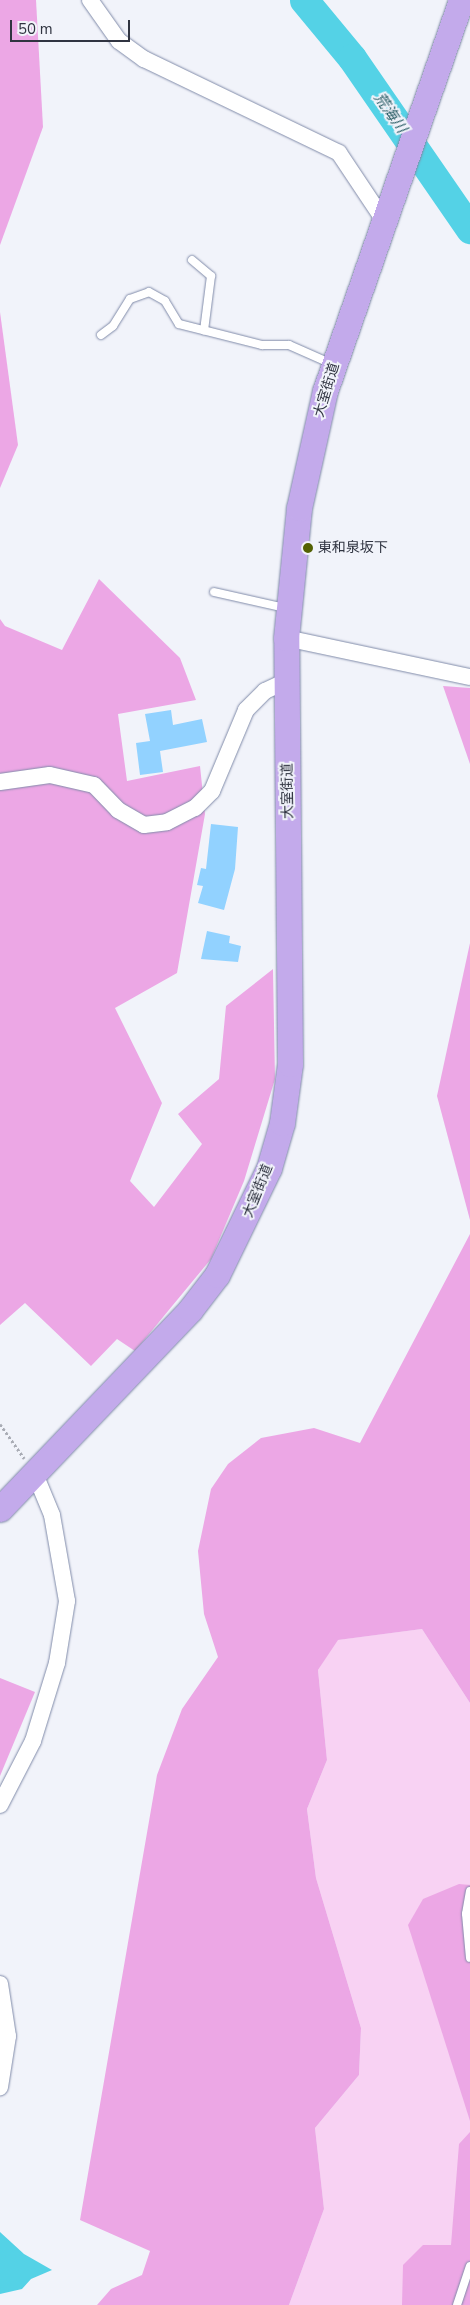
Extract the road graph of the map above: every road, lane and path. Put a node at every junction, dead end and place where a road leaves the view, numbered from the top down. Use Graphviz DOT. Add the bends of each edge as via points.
graph roads {
  1 [pos="90,0"];
  2 [pos="461,0"];
  3 [pos="383,220"];
  4 [pos="192,260"];
  5 [pos="204,331"];
  6 [pos="101,335"];
  7 [pos="334,364"];
  8 [pos="214,592"];
  9 [pos="287,608"];
  10 [pos="286,638"];
  11 [pos="470,678"];
  12 [pos="286,680"];
  13 [pos="0,782"];
  14 [pos="0,1424"];
  15 [pos="35,1474"];
  16 [pos="0,1509"];
  17 [pos="0,1805"];
  18 [pos="470,1891"];
  19 [pos="470,1958"];
  20 [pos="0,1984"];
  21 [pos="0,2087"];
  22 [pos="470,2266"];
  23 [pos="457,2305"];
  1 -- 3 [label="street" via="120,41 144,59 339,152"];
  2 -- 3 [label="main road, 大室街道"];
  3 -- 7 [label="main road, 大室街道"];
  4 -- 5 [label="lane" via="211,276"];
  5 -- 6 [label="lane" via="179,324 165,301 149,292 139,292"];
  5 -- 7 [label="lane" via="262,345 289,345"];
  7 -- 9 [label="main road, 大室街道" via="306,467"];
  8 -- 9 [label="lane"];
  9 -- 10 [label="main road, 大室街道"];
  10 -- 11 [label="street"];
  10 -- 12 [label="main road, 大室街道"];
  12 -- 13 [label="street" via="264,691 246,710 212,791 195,808 166,822 144,825 118,810 94,785 50,775"];
  12 -- 15 [label="main road, 大室街道" via="291,1026 282,1123 269,1168 217,1275 145,1362"];
  14 -- 15 [label="path"];
  15 -- 16 [label="main road, 大室街道"];
  15 -- 17 [label="street" via="52,1515 67,1601 57,1663 33,1741"];
  18 -- 19 [label="lane" via="466,1914"];
  20 -- 21 [label="street" via="8,2036"];
  22 -- 23 [label="lane"];
}
